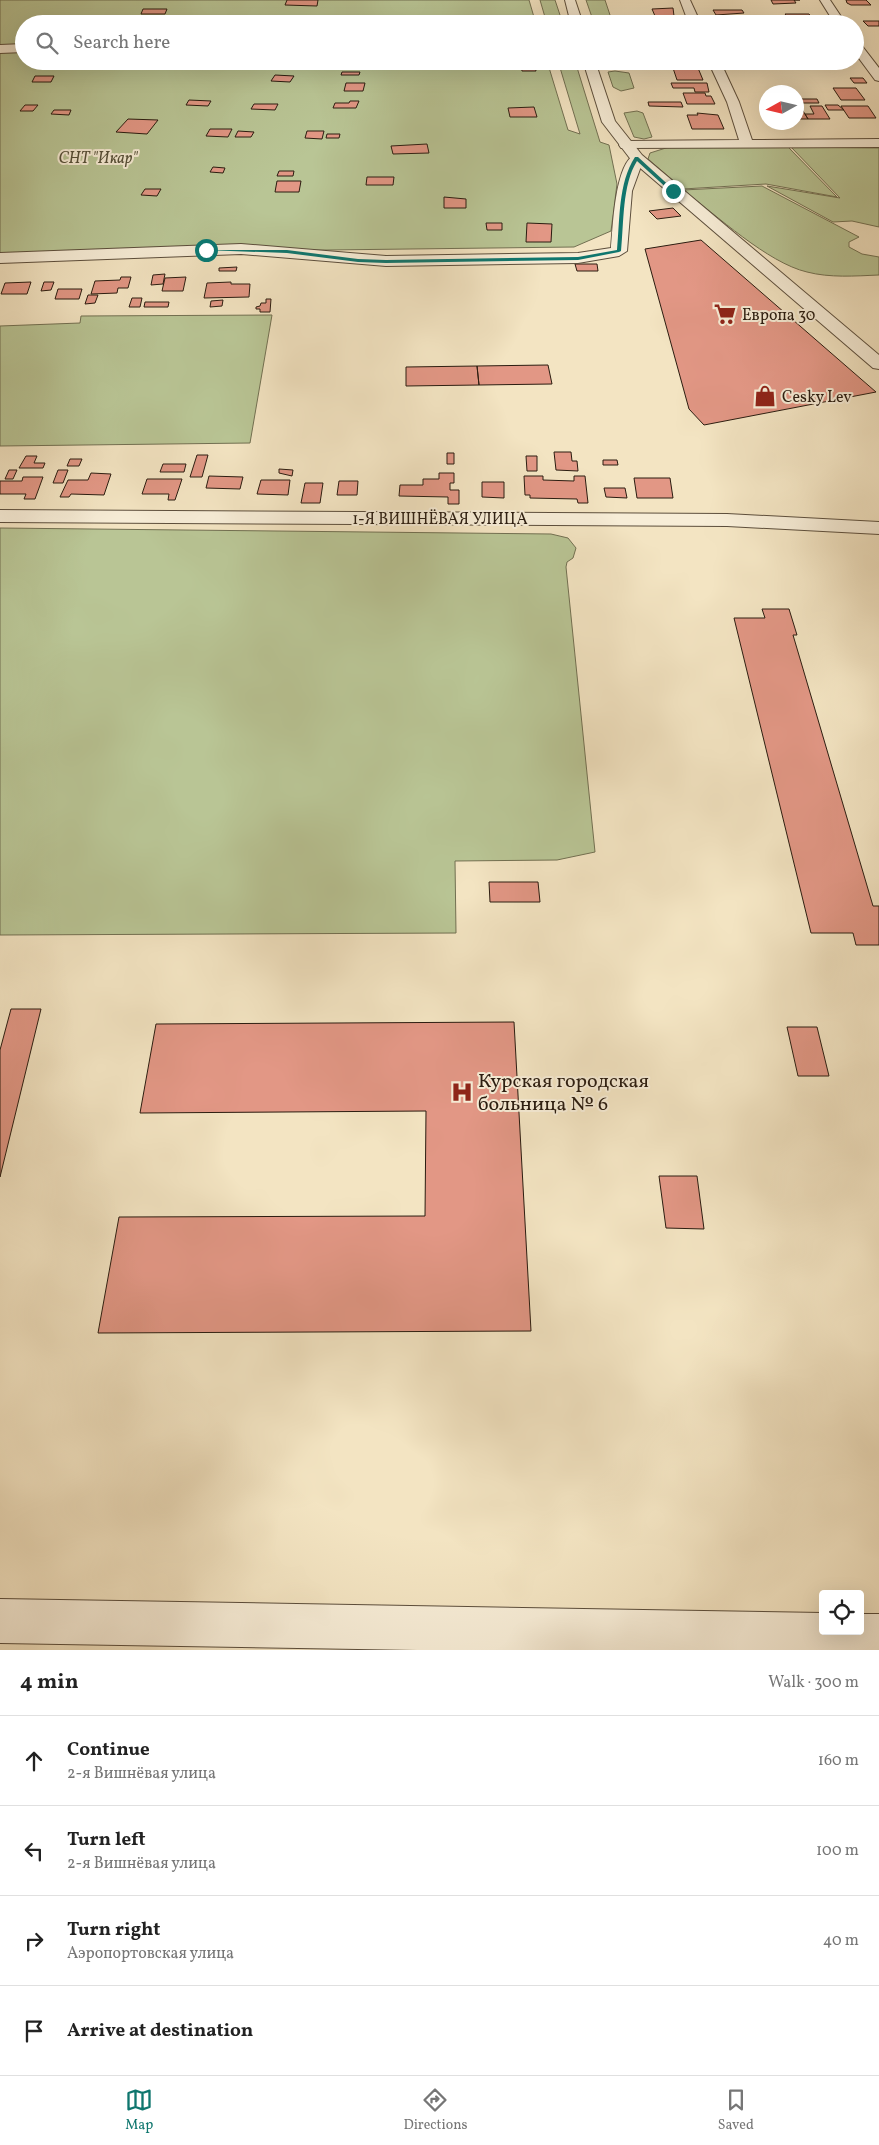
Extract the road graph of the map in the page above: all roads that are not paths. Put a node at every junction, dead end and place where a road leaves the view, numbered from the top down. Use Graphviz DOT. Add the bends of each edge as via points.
graph roads {
  1 [pos="570,0"];
  2 [pos="685,0"];
  3 [pos="825,0"];
  4 [pos="574,15"];
  5 [pos="691,15"];
  6 [pos="835,15"];
  7 [pos="15,48"];
  8 [pos="0,49"];
  9 [pos="864,57"];
  10 [pos="592,70"];
  11 [pos="718,70"];
  12 [pos="879,78"];
  13 [pos="879,143"];
  14 [pos="747,144"];
  15 [pos="626,145"];
  16 [pos="637,158"];
  17 [pos="0,258"];
  18 [pos="879,364"];
  19 [pos="0,516"];
  20 [pos="879,528"];
  21 [pos="0,1621"];
  22 [pos="879,1636"];
  1 -- 4 [label="street"];
  2 -- 5 [label="street"];
  3 -- 6 [label="street"];
  7 -- 8 [label="street"];
  9 -- 12 [label="street"];
  10 -- 15 [label="street" via="609,122"];
  11 -- 14 [label="street"];
  13 -- 14 [label="street"];
  14 -- 15 [label="street"];
  15 -- 16 [label="street"];
  16 -- 17 [label="street" via="629,170 626,185 619,251 578,258 386,261 241,249"];
  16 -- 18 [label="street"];
  19 -- 20 [label="street, 1-Я ВИШНЁВАЯ УЛИЦА" via="727,520"];
  21 -- 22 [label="street"];
}
